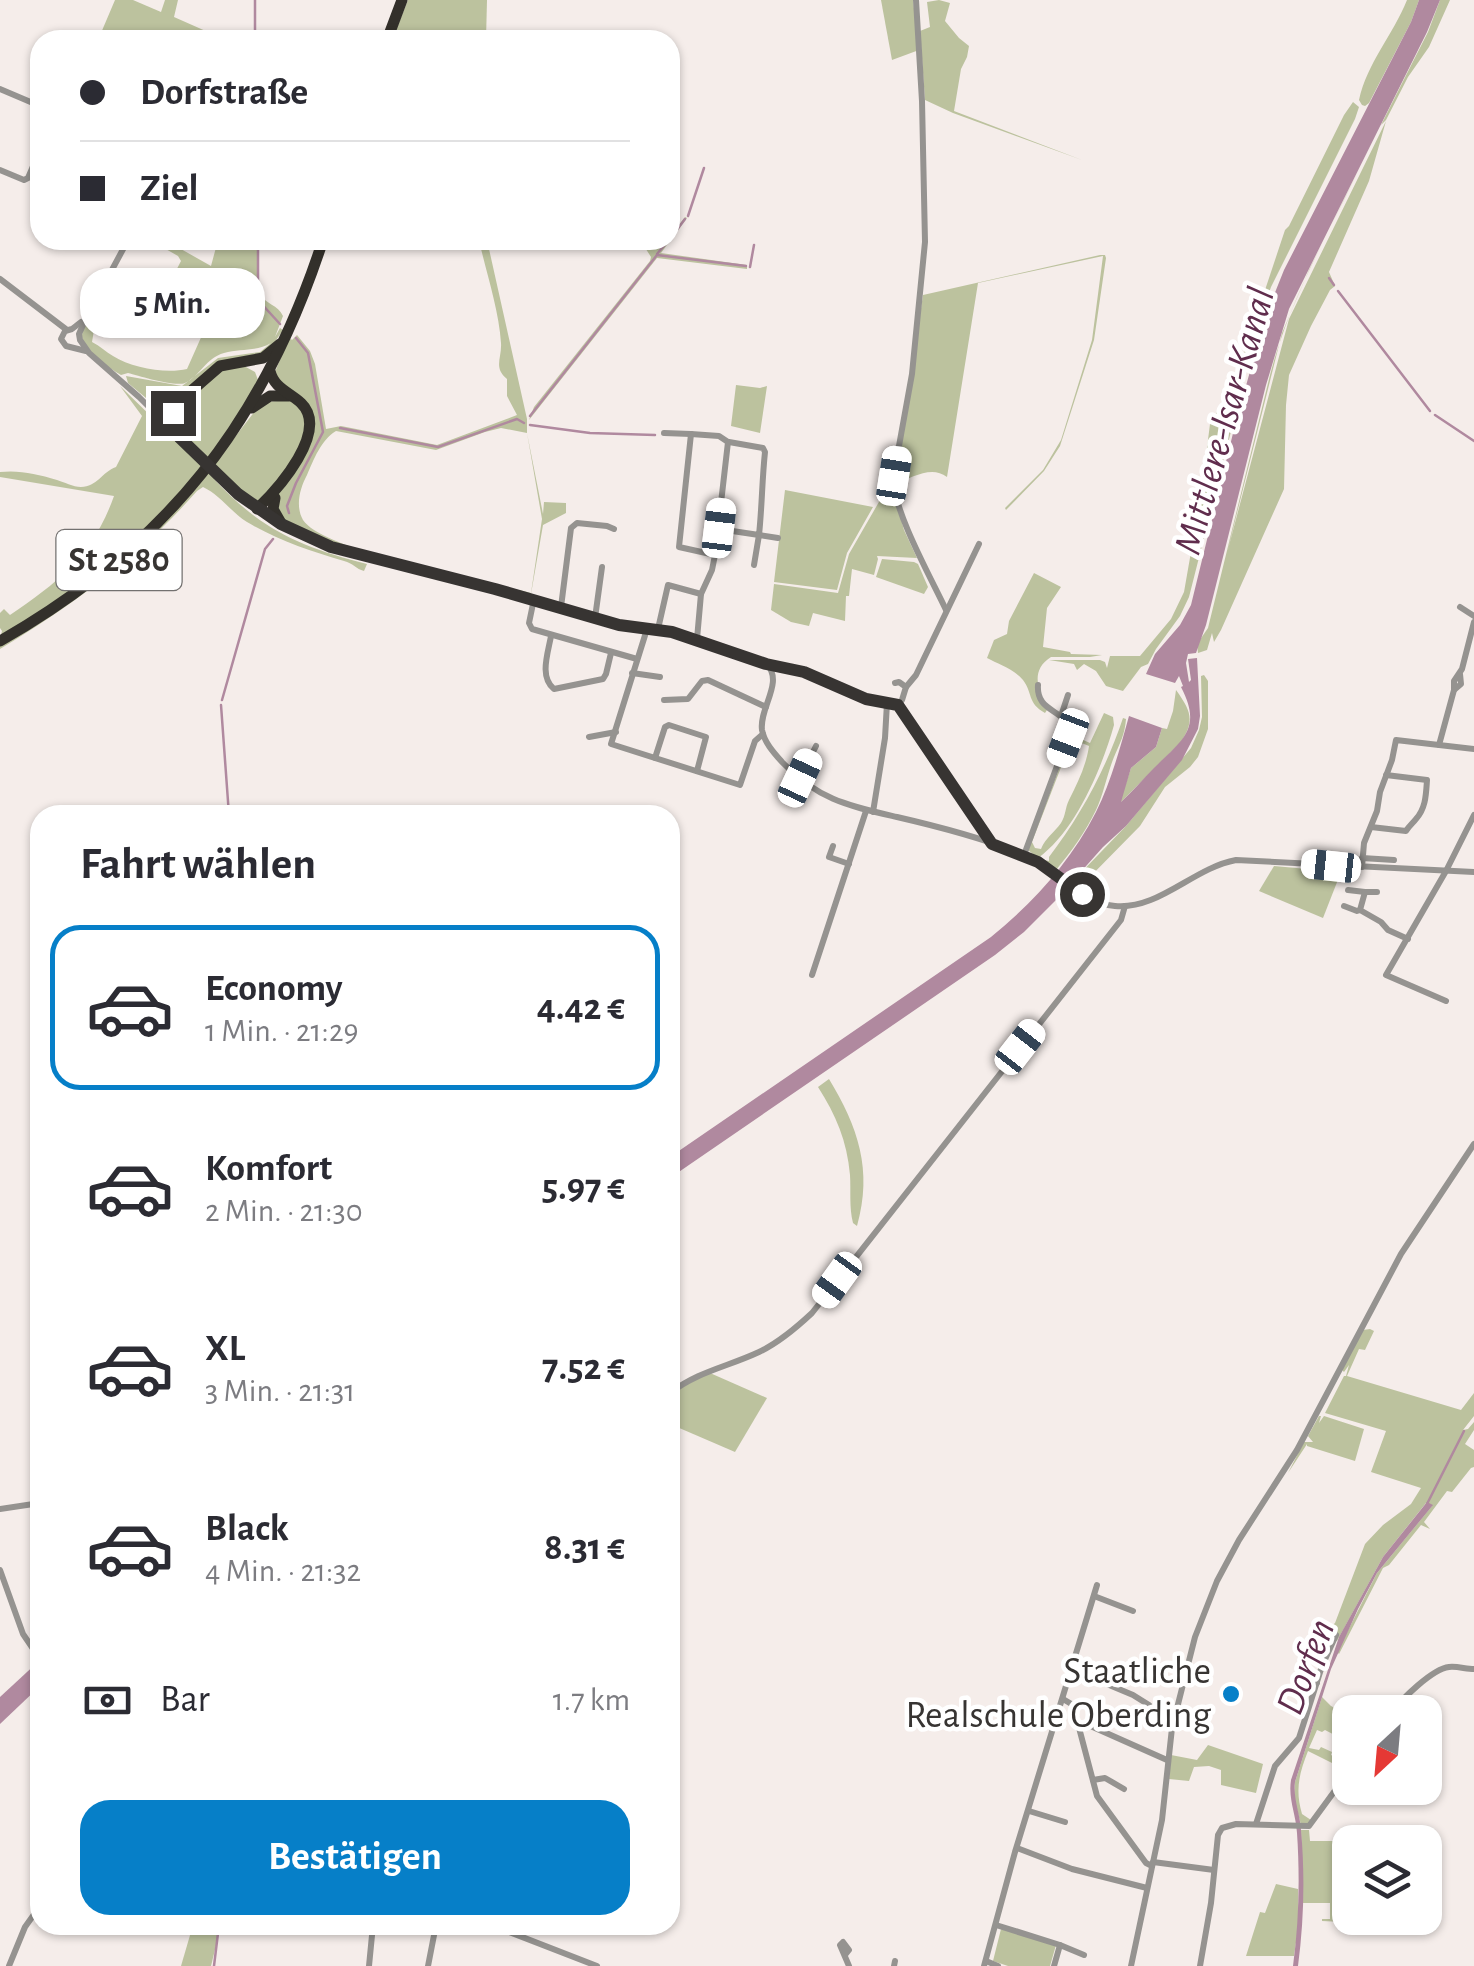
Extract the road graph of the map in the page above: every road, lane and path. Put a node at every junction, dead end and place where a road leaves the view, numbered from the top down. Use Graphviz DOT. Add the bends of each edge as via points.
graph roads {
  1 [pos="402,0"];
  2 [pos="916,0"];
  3 [pos="390,30"];
  4 [pos="0,89"];
  5 [pos="30,102"];
  6 [pos="0,170"];
  7 [pos="30,173"];
  8 [pos="123,250"];
  9 [pos="319,250"];
  10 [pos="0,281"];
  11 [pos="72,336"];
  12 [pos="285,338"];
  13 [pos="235,362"];
  14 [pos="270,370"];
  15 [pos="262,385"];
  16 [pos="294,397"];
  17 [pos="179,403"];
  18 [pos="245,414"];
  19 [pos="160,417"];
  20 [pos="664,433"];
  21 [pos="691,434"];
  22 [pos="180,438"];
  23 [pos="728,442"];
  24 [pos="277,492"];
  25 [pos="261,511"];
  26 [pos="281,524"];
  27 [pos="719,528"];
  28 [pos="614,529"];
  29 [pos="758,536"];
  30 [pos="778,538"];
  31 [pos="980,544"];
  32 [pos="716,555"];
  33 [pos="754,565"];
  34 [pos="602,566"];
  35 [pos="701,594"];
  36 [pos="534,600"];
  37 [pos="562,607"];
  38 [pos="1460,607"];
  39 [pos="946,610"];
  40 [pos="595,618"];
  41 [pos="1474,619"];
  42 [pos="648,628"];
  43 [pos="658,629"];
  44 [pos="551,636"];
  45 [pos="698,640"];
  46 [pos="0,641"];
  47 [pos="612,653"];
  48 [pos="637,659"];
  49 [pos="769,667"];
  50 [pos="632,674"];
  51 [pos="660,677"];
  52 [pos="895,683"];
  53 [pos="1038,685"];
  54 [pos="550,686"];
  55 [pos="906,687"];
  56 [pos="544,694"];
  57 [pos="1068,695"];
  58 [pos="664,700"];
  59 [pos="887,703"];
  60 [pos="898,705"];
  61 [pos="766,707"];
  62 [pos="1060,716"];
  63 [pos="616,732"];
  64 [pos="763,734"];
  65 [pos="589,737"];
  66 [pos="1439,745"];
  67 [pos="816,746"];
  68 [pos="1474,749"];
  69 [pos="655,758"];
  70 [pos="698,771"];
  71 [pos="1386,775"];
  72 [pos="800,778"];
  73 [pos="870,812"];
  74 [pos="1474,815"];
  75 [pos="1370,827"];
  76 [pos="992,844"];
  77 [pos="833,846"];
  78 [pos="1024,855"];
  79 [pos="1394,860"];
  80 [pos="1362,863"];
  81 [pos="849,864"];
  82 [pos="1348,867"];
  83 [pos="1384,869"];
  84 [pos="1446,871"];
  85 [pos="1474,872"];
  86 [pos="1348,890"];
  87 [pos="1364,892"];
  88 [pos="1377,892"];
  89 [pos="1126,906"];
  90 [pos="1344,906"];
  91 [pos="1360,910"];
  92 [pos="1408,939"];
  93 [pos="812,975"];
  94 [pos="1446,1001"];
  95 [pos="1474,1144"];
  96 [pos="680,1388"];
  97 [pos="30,1504"];
  98 [pos="0,1509"];
  99 [pos="0,1570"];
  100 [pos="1097,1585"];
  101 [pos="1094,1596"];
  102 [pos="1133,1610"];
  103 [pos="1336,1635"];
  104 [pos="30,1646"];
  105 [pos="1071,1669"];
  106 [pos="1474,1670"];
  107 [pos="1298,1678"];
  108 [pos="1316,1683"];
  109 [pos="1409,1695"];
  110 [pos="1063,1699"];
  111 [pos="1148,1705"];
  112 [pos="1078,1725"];
  113 [pos="1167,1760"];
  114 [pos="1092,1780"];
  115 [pos="1124,1788"];
  116 [pos="1332,1795"];
  117 [pos="1029,1812"];
  118 [pos="1065,1822"];
  119 [pos="1256,1824"];
  120 [pos="1017,1848"];
  121 [pos="1153,1864"];
  122 [pos="1214,1870"];
  123 [pos="1147,1888"];
  124 [pos="30,1920"];
  125 [pos="996,1925"];
  126 [pos="373,1935"];
  127 [pos="434,1935"];
  128 [pos="523,1935"];
  129 [pos="1060,1945"];
  130 [pos="845,1955"];
  131 [pos="1084,1955"];
  132 [pos="985,1964"];
  133 [pos="9,1966"];
  134 [pos="369,1966"];
  135 [pos="428,1966"];
  136 [pos="598,1966"];
  137 [pos="849,1966"];
  138 [pos="998,1966"];
  139 [pos="1054,1966"];
  140 [pos="1131,1966"];
  141 [pos="1200,1966"];
  1 -- 3 [label="highway"];
  2 -- 39 [label="street" via="925,242 893,479 900,511"];
  4 -- 5 [label="street"];
  6 -- 7 [label="street" via="24,180"];
  8 -- 11 [label="street"];
  9 -- 12 [label="highway, St 2580"];
  10 -- 11 [label="street"];
  11 -- 19 [label="street"];
  12 -- 13 [label="highway" via="263,358"];
  12 -- 14 [label="highway, St 2580"];
  13 -- 15 [label="highway" via="257,371"];
  13 -- 17 [label="highway" via="216,368"];
  14 -- 15 [label="highway, St 2580"];
  14 -- 16 [label="highway"];
  15 -- 18 [label="highway, St 2580"];
  16 -- 18 [label="highway" via="266,397"];
  16 -- 24 [label="highway" via="308,411 310,430"];
  17 -- 19 [label="highway"];
  17 -- 22 [label="highway" via="173,418"];
  18 -- 46 [label="highway, St 2580" via="196,482 139,542 81,590"];
  19 -- 22 [label="street"];
  20 -- 21 [label="street"];
  21 -- 23 [label="street"];
  21 -- 32 [label="street" via="679,547"];
  22 -- 25 [label="street, bridge"];
  23 -- 27 [label="street"];
  23 -- 29 [label="street" via="765,452"];
  24 -- 25 [label="highway"];
  24 -- 26 [label="highway" via="274,509"];
  25 -- 26 [label="street"];
  26 -- 36 [label="street" via="344,552"];
  27 -- 29 [label="street"];
  27 -- 32 [label="street"];
  28 -- 37 [label="street" via="577,523 571,528"];
  29 -- 30 [label="street"];
  29 -- 33 [label="street"];
  31 -- 39 [label="street"];
  32 -- 35 [label="street"];
  34 -- 40 [label="street"];
  35 -- 43 [label="street" via="668,585"];
  35 -- 45 [label="street"];
  36 -- 37 [label="street"];
  36 -- 44 [label="street" via="530,627"];
  37 -- 40 [label="street"];
  38 -- 41 [label="street"];
  39 -- 55 [label="street"];
  40 -- 42 [label="street"];
  41 -- 66 [label="street"];
  42 -- 43 [label="street"];
  42 -- 48 [label="street"];
  43 -- 45 [label="street"];
  44 -- 47 [label="street"];
  44 -- 54 [label="street"];
  45 -- 49 [label="street"];
  47 -- 48 [label="street"];
  47 -- 54 [label="street" via="602,679 560,690"];
  48 -- 50 [label="street"];
  49 -- 59 [label="street" via="804,672"];
  49 -- 61 [label="street" via="773,681"];
  50 -- 51 [label="street"];
  50 -- 63 [label="street"];
  52 -- 55 [label="street"];
  53 -- 62 [label="street" via="1041,702"];
  54 -- 56 [label="street"];
  55 -- 60 [label="street"];
  57 -- 62 [label="street"];
  58 -- 61 [label="street" via="688,699 708,680"];
  59 -- 60 [label="street"];
  59 -- 73 [label="street"];
  60 -- 76 [label="street"];
  61 -- 64 [label="street"];
  62 -- 78 [label="street" via="1070,725 1068,738"];
  63 -- 65 [label="street"];
  63 -- 69 [label="street" via="612,744"];
  64 -- 70 [label="street" via="740,784"];
  64 -- 72 [label="street"];
  66 -- 68 [label="street"];
  66 -- 71 [label="street" via="1396,740"];
  67 -- 72 [label="street"];
  69 -- 70 [label="street"];
  69 -- 70 [label="street" via="669,724 706,736"];
  71 -- 75 [label="street"];
  71 -- 75 [label="street" via="1428,780 1426,803 1406,831"];
  72 -- 73 [label="street"];
  73 -- 76 [label="street"];
  73 -- 81 [label="street"];
  74 -- 84 [label="street"];
  75 -- 80 [label="street"];
  76 -- 78 [label="street"];
  77 -- 81 [label="street" via="829,857"];
  78 -- 89 [label="street" via="1099,902"];
  79 -- 80 [label="street"];
  80 -- 82 [label="street"];
  80 -- 83 [label="street"];
  81 -- 93 [label="street"];
  82 -- 83 [label="street"];
  82 -- 89 [label="street" via="1229,861"];
  83 -- 84 [label="street"];
  84 -- 85 [label="street"];
  84 -- 92 [label="street"];
  86 -- 87 [label="street"];
  87 -- 88 [label="street"];
  87 -- 91 [label="street"];
  89 -- 96 [label="street" via="812,1314 773,1344"];
  90 -- 91 [label="street"];
  91 -- 92 [label="street"];
  92 -- 94 [label="street" via="1386,975"];
  95 -- 113 [label="street" via="1401,1254 1298,1450 1221,1572 1195,1637"];
  97 -- 98 [label="street"];
  99 -- 104 [label="street"];
  100 -- 101 [label="street"];
  101 -- 102 [label="street"];
  101 -- 105 [label="street"];
  103 -- 108 [label="street"];
  105 -- 110 [label="street"];
  105 -- 111 [label="street"];
  106 -- 109 [label="street" via="1447,1667"];
  107 -- 108 [label="street"];
  108 -- 119 [label="street" via="1298,1738 1272,1771"];
  110 -- 112 [label="street"];
  110 -- 117 [label="street"];
  112 -- 113 [label="street"];
  112 -- 114 [label="street"];
  113 -- 121 [label="street"];
  114 -- 115 [label="street" via="1106,1778"];
  114 -- 121 [label="street" via="1100,1802"];
  116 -- 119 [label="street" via="1309,1826"];
  117 -- 118 [label="street"];
  117 -- 120 [label="street"];
  119 -- 122 [label="street" via="1220,1831"];
  120 -- 123 [label="street"];
  120 -- 125 [label="street"];
  121 -- 122 [label="street"];
  121 -- 123 [label="street"];
  122 -- 141 [label="street"];
  123 -- 140 [label="street"];
  124 -- 133 [label="street"];
  125 -- 129 [label="street"];
  125 -- 132 [label="street"];
  126 -- 134 [label="street"];
  127 -- 135 [label="street"];
  128 -- 136 [label="street"];
  129 -- 131 [label="street"];
  129 -- 139 [label="street"];
  130 -- 137 [label="street"];
  132 -- 138 [label="street"];
}
